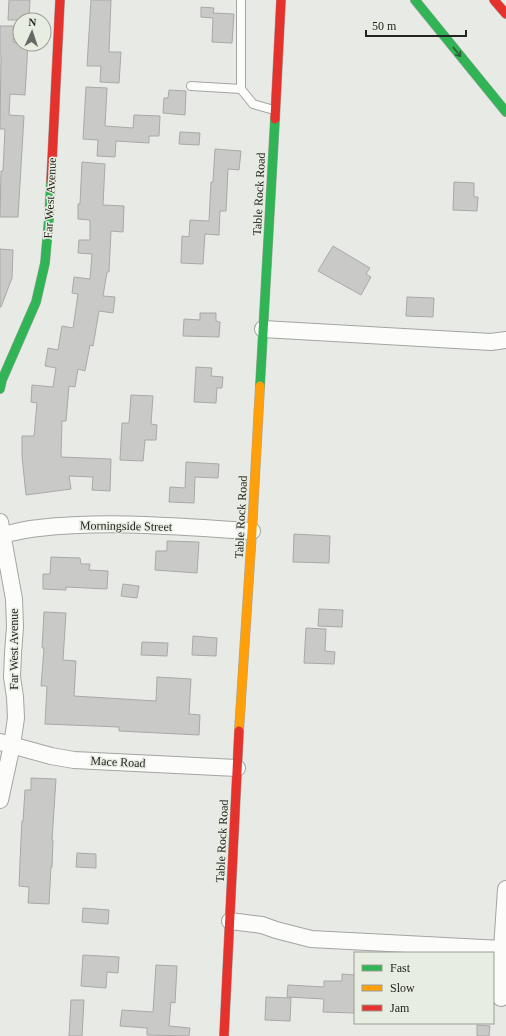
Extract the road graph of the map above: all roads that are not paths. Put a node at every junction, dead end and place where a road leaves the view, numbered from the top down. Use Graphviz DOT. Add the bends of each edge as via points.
graph roads {
  1 [pos="60,0"];
  2 [pos="241,0"];
  3 [pos="281,0"];
  4 [pos="415,0"];
  5 [pos="494,0"];
  6 [pos="506,14"];
  7 [pos="191,86"];
  8 [pos="241,89"];
  9 [pos="275,110"];
  10 [pos="506,112"];
  11 [pos="263,330"];
  12 [pos="506,340"];
  13 [pos="0,388"];
  14 [pos="1,531"];
  15 [pos="252,531"];
  16 [pos="6,743"];
  17 [pos="237,768"];
  18 [pos="0,800"];
  19 [pos="506,888"];
  20 [pos="230,921"];
  21 [pos="502,948"];
  22 [pos="501,998"];
  23 [pos="224,1036"];
  1 -- 13 [label="main road, Far West Avenue" via="45,263 36,302"];
  2 -- 8 [label="lane"];
  3 -- 9 [label="main road, Table Rock Road"];
  4 -- 10 [label="main road, one-way"];
  5 -- 6 [label="main road"];
  7 -- 8 [label="lane"];
  8 -- 9 [label="lane" via="253,104"];
  9 -- 11 [label="main road, Table Rock Road"];
  11 -- 12 [label="street" via="491,342"];
  11 -- 15 [label="main road, Table Rock Road"];
  14 -- 15 [label="street, Morningside Street" via="115,524"];
  14 -- 16 [label="street, Far West Avenue" via="14,599 15,620 12,677 16,718"];
  15 -- 17 [label="main road, Table Rock Road"];
  16 -- 17 [label="street, Mace Road" via="74,760"];
  16 -- 18 [label="street, Far West Avenue"];
  17 -- 20 [label="main road, Table Rock Road"];
  19 -- 21 [label="street"];
  20 -- 21 [label="street" via="262,925 311,939"];
  20 -- 23 [label="main road, Table Rock Road"];
  21 -- 22 [label="street"];
}
